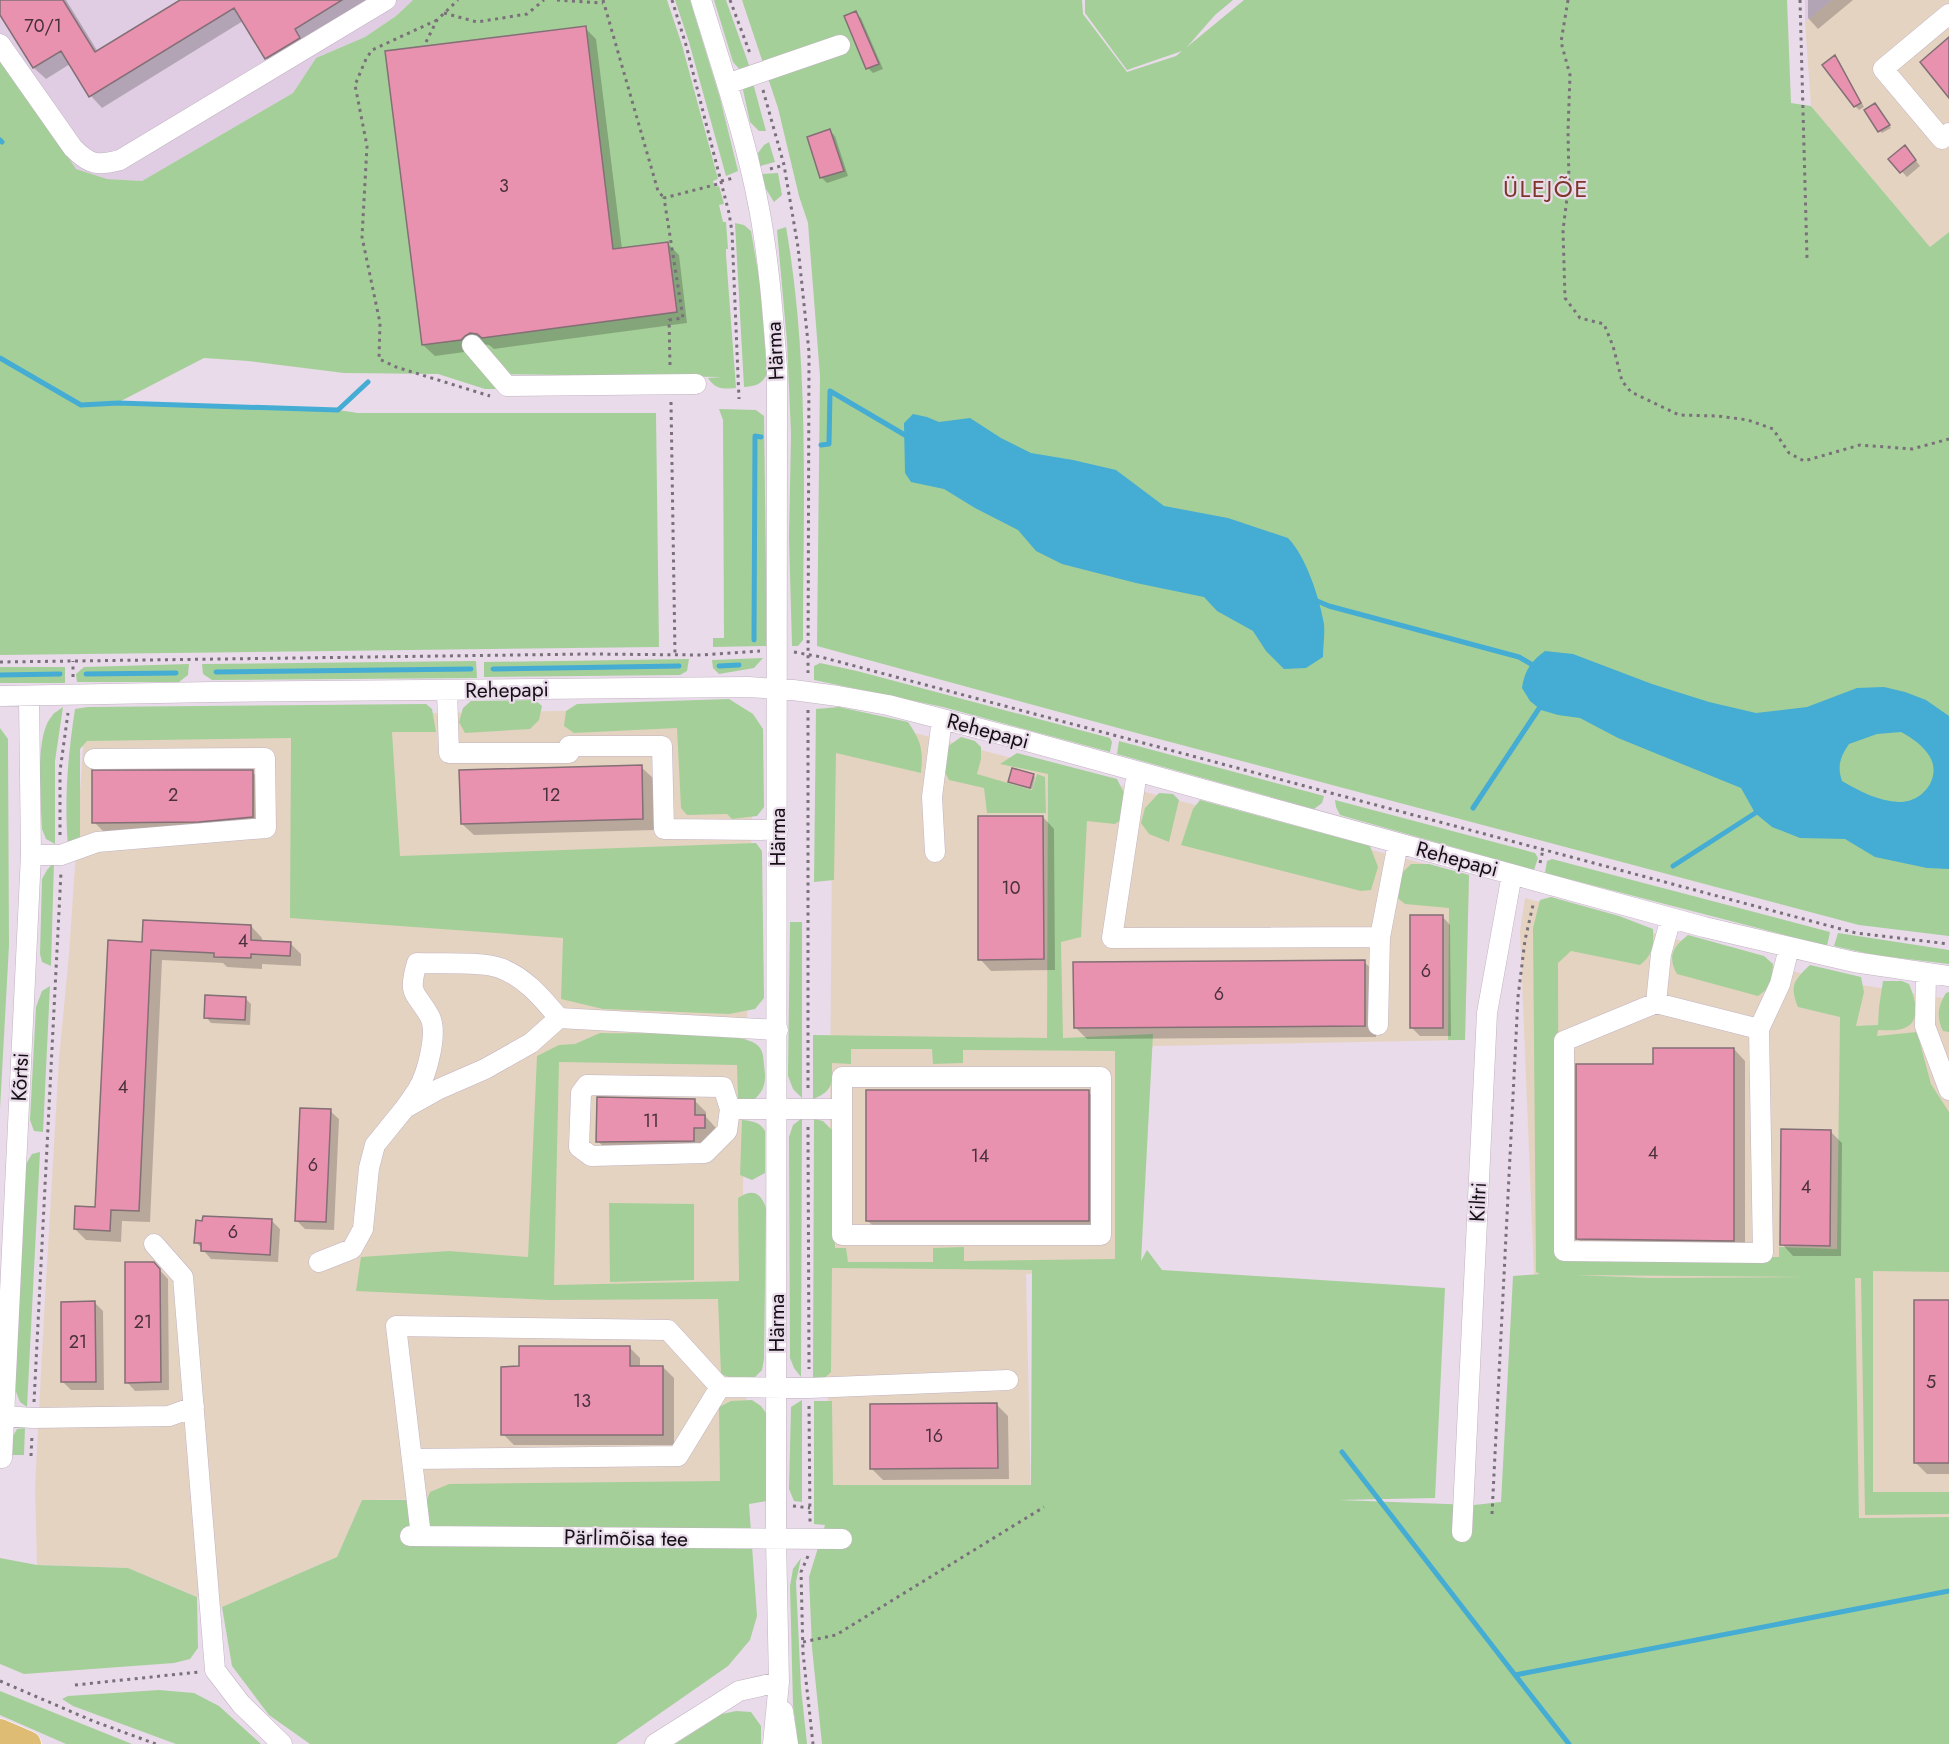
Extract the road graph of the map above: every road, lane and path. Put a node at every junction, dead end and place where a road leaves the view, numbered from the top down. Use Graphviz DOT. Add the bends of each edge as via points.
graph roads {
  1 [pos="386,0"];
  2 [pos="458,0"];
  3 [pos="544,0"];
  4 [pos="557,0"];
  5 [pos="672,0"];
  6 [pos="701,0"];
  7 [pos="1568,0"];
  8 [pos="1800,0"];
  9 [pos="603,1"];
  10 [pos="444,13"];
  11 [pos="1949,14"];
  12 [pos="437,20"];
  13 [pos="426,42"];
  14 [pos="0,44"];
  15 [pos="840,45"];
  16 [pos="727,84"];
  17 [pos="1949,133"];
  18 [pos="664,198"];
  19 [pos="1807,258"];
  20 [pos="472,345"];
  21 [pos="696,384"];
  22 [pos="491,397"];
  23 [pos="739,399"];
  24 [pos="1949,439"];
  25 [pos="765,651"];
  26 [pos="790,651"];
  27 [pos="809,655"];
  28 [pos="0,662"];
  29 [pos="808,680"];
  30 [pos="777,688"];
  31 [pos="447,690"];
  32 [pos="0,696"];
  33 [pos="29,696"];
  34 [pos="808,708"];
  35 [pos="942,719"];
  36 [pos="67,721"];
  37 [pos="94,759"];
  38 [pos="1137,772"];
  39 [pos="778,830"];
  40 [pos="1398,843"];
  41 [pos="1543,850"];
  42 [pos="935,852"];
  43 [pos="31,855"];
  44 [pos="61,855"];
  45 [pos="1539,870"];
  46 [pos="1512,874"];
  47 [pos="1533,905"];
  48 [pos="1671,918"];
  49 [pos="1380,937"];
  50 [pos="1949,944"];
  51 [pos="1789,948"];
  52 [pos="1926,974"];
  53 [pos="1949,976"];
  54 [pos="1656,1004"];
  55 [pos="559,1018"];
  56 [pos="1378,1025"];
  57 [pos="1759,1029"];
  58 [pos="778,1030"];
  59 [pos="1949,1090"];
  60 [pos="405,1108"];
  61 [pos="778,1108"];
  62 [pos="808,1108"];
  63 [pos="730,1109"];
  64 [pos="842,1109"];
  65 [pos="154,1244"];
  66 [pos="319,1262"];
  67 [pos="1008,1380"];
  68 [pos="720,1388"];
  69 [pos="777,1388"];
  70 [pos="808,1388"];
  71 [pos="194,1407"];
  72 [pos="4,1416"];
  73 [pos="33,1418"];
  74 [pos="31,1456"];
  75 [pos="2,1458"];
  76 [pos="412,1458"];
  77 [pos="794,1506"];
  78 [pos="810,1508"];
  79 [pos="1044,1508"];
  80 [pos="1492,1514"];
  81 [pos="1462,1532"];
  82 [pos="776,1539"];
  83 [pos="809,1539"];
  84 [pos="842,1539"];
  85 [pos="803,1642"];
  86 [pos="215,1670"];
  87 [pos="0,1681"];
  88 [pos="779,1682"];
  89 [pos="75,1685"];
  90 [pos="0,1732"];
  91 [pos="28,1744"];
  92 [pos="156,1744"];
  93 [pos="282,1744"];
  94 [pos="655,1744"];
  95 [pos="773,1744"];
  96 [pos="788,1744"];
  97 [pos="813,1744"];
  1 -- 14 [label="street" via="120,160 101,165 85,159 73,148"];
  2 -- 10 [label="path"];
  3 -- 10 [label="path" via="527,14 477,22"];
  4 -- 9 [label="path"];
  5 -- 23 [label="path" via="729,213"];
  6 -- 16 [label="street, Härma"];
  7 -- 24 [label="path" via="1561,42 1570,75 1569,182 1563,230 1565,298 1580,318 1604,324 1622,381 1631,392 1679,415 1748,420 1773,429 1789,453 1804,461 1860,445 1912,450"];
  8 -- 19 [label="path"];
  9 -- 18 [label="path" via="658,191"];
  10 -- 12 [label="path"];
  11 -- 17 [label="street" via="1883,69 1942,139"];
  12 -- 13 [label="path"];
  12 -- 22 [label="path" via="372,50 355,85 367,146 362,237 380,323 379,360"];
  15 -- 16 [label="street"];
  16 -- 30 [label="street, Härma" via="759,209 777,368"];
  20 -- 21 [label="street" via="507,386"];
  25 -- 28 [label="path" via="701,655"];
  26 -- 27 [label="path"];
  27 -- 29 [label="path"];
  27 -- 41 [label="path"];
  30 -- 31 [label="street, Rehepapi"];
  30 -- 35 [label="street, Rehepapi" via="838,696"];
  30 -- 39 [label="street, Härma"];
  31 -- 33 [label="street, Rehepapi"];
  31 -- 39 [label="street" via="448,753 569,753 570,746 662,746 664,829"];
  32 -- 33 [label="street, Rehepapi"];
  33 -- 43 [label="street, Kõrtsi"];
  34 -- 62 [label="path"];
  35 -- 38 [label="street, Rehepapi"];
  35 -- 42 [label="street" via="932,796"];
  36 -- 44 [label="path" via="60,771"];
  37 -- 44 [label="street" via="265,758 266,828 97,842"];
  38 -- 40 [label="street, Rehepapi"];
  38 -- 49 [label="street" via="1113,938"];
  39 -- 58 [label="street, Härma"];
  40 -- 46 [label="street, Rehepapi"];
  40 -- 49 [label="street"];
  41 -- 45 [label="path"];
  41 -- 50 [label="path" via="1856,933"];
  43 -- 44 [label="street"];
  43 -- 72 [label="street, Kõrtsi"];
  44 -- 73 [label="path"];
  46 -- 48 [label="street, Rehepapi"];
  46 -- 81 [label="street, Kiltri" via="1487,1013"];
  47 -- 80 [label="path" via="1518,997"];
  48 -- 51 [label="street, Rehepapi"];
  48 -- 54 [label="street" via="1661,954"];
  49 -- 56 [label="street"];
  51 -- 52 [label="street, Rehepapi"];
  51 -- 57 [label="street" via="1780,984"];
  52 -- 53 [label="street, Rehepapi"];
  52 -- 59 [label="street" via="1925,1026"];
  54 -- 57 [label="street"];
  54 -- 57 [label="street" via="1563,1041 1564,1251 1763,1252"];
  55 -- 58 [label="street"];
  55 -- 60 [label="street" via="531,1043"];
  55 -- 60 [label="street" via="522,980 498,967 417,963 411,980 415,997 431,1019 433,1039 419,1088"];
  58 -- 61 [label="street, Härma"];
  60 -- 66 [label="street" via="375,1145 363,1229 351,1249"];
  61 -- 62 [label="street"];
  61 -- 63 [label="street"];
  61 -- 69 [label="street, Härma"];
  62 -- 64 [label="street"];
  62 -- 70 [label="path"];
  63 -- 63 [label="street" via="723,1087 586,1085 581,1093 579,1147 591,1156 705,1153 726,1131"];
  64 -- 64 [label="street" via="842,1077 1101,1077 1101,1235 842,1235"];
  65 -- 71 [label="street" via="183,1277"];
  67 -- 70 [label="street"];
  68 -- 69 [label="street"];
  68 -- 76 [label="street" via="678,1456"];
  68 -- 76 [label="street" via="668,1330 396,1326"];
  69 -- 70 [label="street"];
  69 -- 82 [label="street, Härma"];
  70 -- 78 [label="path"];
  71 -- 73 [label="street" via="169,1416"];
  71 -- 86 [label="street"];
  72 -- 73 [label="street"];
  72 -- 75 [label="street, Kõrtsi"];
  73 -- 74 [label="path"];
  76 -- 82 [label="street, Pärlimõisa tee" via="415,1536"];
  77 -- 78 [label="path"];
  78 -- 83 [label="path"];
  79 -- 85 [label="path" via="836,1635"];
  82 -- 83 [label="street, Pärlimõisa tee"];
  82 -- 88 [label="street, Härma"];
  83 -- 84 [label="street, Pärlimõisa tee"];
  83 -- 85 [label="path" via="808,1556 801,1572"];
  85 -- 97 [label="path"];
  86 -- 89 [label="path"];
  86 -- 93 [label="street" via="241,1704"];
  87 -- 92 [label="path"];
  88 -- 94 [label="street" via="738,1691"];
  88 -- 95 [label="street, Härma"];
  88 -- 96 [label="street, Härma"];
  90 -- 91 [label="main road"];
}
